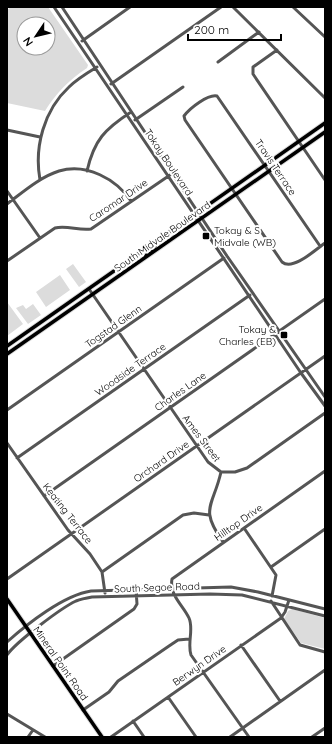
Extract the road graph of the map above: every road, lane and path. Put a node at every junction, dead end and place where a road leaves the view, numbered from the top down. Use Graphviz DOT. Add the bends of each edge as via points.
graph roads {
  1 [pos="54,7"];
  2 [pos="62,7"];
  3 [pos="130,7"];
  4 [pos="221,7"];
  5 [pos="233,7"];
  6 [pos="294,7"];
  7 [pos="259,32"];
  8 [pos="325,38"];
  9 [pos="83,39"];
  10 [pos="79,43"];
  11 [pos="277,50"];
  12 [pos="218,62"];
  13 [pos="99,65"];
  14 [pos="95,68"];
  15 [pos="112,83"];
  16 [pos="108,86"];
  17 [pos="183,87"];
  18 [pos="317,90"];
  19 [pos="325,95"];
  20 [pos="325,98"];
  21 [pos="131,112"];
  22 [pos="127,114"];
  23 [pos="136,119"];
  24 [pos="132,122"];
  25 [pos="325,123"];
  26 [pos="7,130"];
  27 [pos="325,132"];
  28 [pos="40,138"];
  29 [pos="299,142"];
  30 [pos="302,148"];
  31 [pos="265,165"];
  32 [pos="87,171"];
  33 [pos="269,171"];
  34 [pos="172,173"];
  35 [pos="169,175"];
  36 [pos="40,180"];
  37 [pos="325,180"];
  38 [pos="231,189"];
  39 [pos="7,191"];
  40 [pos="235,194"];
  41 [pos="13,200"];
  42 [pos="131,201"];
  43 [pos="7,204"];
  44 [pos="198,211"];
  45 [pos="194,214"];
  46 [pos="202,217"];
  47 [pos="198,220"];
  48 [pos="40,238"];
  49 [pos="156,242"];
  50 [pos="325,243"];
  51 [pos="320,246"];
  52 [pos="228,256"];
  53 [pos="223,259"];
  54 [pos="7,261"];
  55 [pos="137,264"];
  56 [pos="88,288"];
  57 [pos="253,293"];
  58 [pos="92,294"];
  59 [pos="249,296"];
  60 [pos="325,299"];
  61 [pos="118,332"];
  62 [pos="279,332"];
  63 [pos="275,335"];
  64 [pos="7,346"];
  65 [pos="7,354"];
  66 [pos="325,356"];
  67 [pos="143,369"];
  68 [pos="305,370"];
  69 [pos="301,373"];
  70 [pos="325,397"];
  71 [pos="325,406"];
  72 [pos="170,408"];
  73 [pos="7,410"];
  74 [pos="325,413"];
  75 [pos="7,443"];
  76 [pos="197,446"];
  77 [pos="18,458"];
  78 [pos="325,471"];
  79 [pos="221,472"];
  80 [pos="44,496"];
  81 [pos="209,515"];
  82 [pos="244,528"];
  83 [pos="325,529"];
  84 [pos="72,534"];
  85 [pos="223,542"];
  86 [pos="271,567"];
  87 [pos="102,572"];
  88 [pos="7,579"];
  89 [pos="136,590"];
  90 [pos="105,591"];
  91 [pos="173,592"];
  92 [pos="136,596"];
  93 [pos="272,596"];
  94 [pos="105,597"];
  95 [pos="7,599"];
  96 [pos="289,600"];
  97 [pos="271,602"];
  98 [pos="288,606"];
  99 [pos="325,609"];
  100 [pos="325,616"];
  101 [pos="280,618"];
  102 [pos="26,627"];
  103 [pos="31,634"];
  104 [pos="189,639"];
  105 [pos="7,642"];
  106 [pos="241,645"];
  107 [pos="325,652"];
  108 [pos="7,655"];
  109 [pos="53,666"];
  110 [pos="325,670"];
  111 [pos="203,672"];
  112 [pos="168,697"];
  113 [pos="280,701"];
  114 [pos="83,710"];
  115 [pos="7,714"];
  116 [pos="133,721"];
  117 [pos="242,728"];
  118 [pos="325,728"];
  119 [pos="33,730"];
  120 [pos="43,736"];
  121 [pos="28,737"];
  122 [pos="102,737"];
  123 [pos="111,737"];
  124 [pos="144,737"];
  125 [pos="196,737"];
  126 [pos="230,737"];
  127 [pos="249,737"];
  128 [pos="312,737"];
  1 -- 10 [label="street, Tokay Boulevard"];
  2 -- 9 [label="street, Tokay Boulevard"];
  3 -- 9 [label="street"];
  4 -- 15 [label="street"];
  5 -- 7 [label="street"];
  6 -- 8 [label="street"];
  7 -- 11 [label="street"];
  7 -- 12 [label="street"];
  9 -- 10 [label="street"];
  9 -- 13 [label="street, Tokay Boulevard"];
  10 -- 14 [label="street, Tokay Boulevard"];
  11 -- 18 [label="street"];
  11 -- 29 [label="street" via="252,70"];
  13 -- 14 [label="street"];
  13 -- 15 [label="street, Tokay Boulevard"];
  14 -- 16 [label="street, Tokay Boulevard"];
  14 -- 28 [label="street" via="60,96 48,116"];
  15 -- 16 [label="street"];
  15 -- 21 [label="street, Tokay Boulevard"];
  16 -- 22 [label="street, Tokay Boulevard"];
  17 -- 23 [label="street"];
  18 -- 19 [label="street"];
  18 -- 20 [label="street"];
  21 -- 22 [label="street"];
  21 -- 23 [label="street, Tokay Boulevard"];
  22 -- 24 [label="street, Tokay Boulevard"];
  22 -- 32 [label="street" via="108,128 98,140"];
  23 -- 24 [label="street"];
  23 -- 34 [label="street, Tokay Boulevard"];
  24 -- 35 [label="street, Tokay Boulevard"];
  25 -- 29 [label="main road, South Midvale Boulevard"];
  26 -- 28 [label="street"];
  27 -- 30 [label="main road, South Midvale Boulevard"];
  28 -- 36 [label="street"];
  29 -- 30 [label="street"];
  29 -- 31 [label="main road, South Midvale Boulevard"];
  30 -- 33 [label="main road, South Midvale Boulevard"];
  30 -- 37 [label="street"];
  31 -- 33 [label="street, Travis Terrace"];
  31 -- 38 [label="main road, South Midvale Boulevard"];
  31 -- 38 [label="street, Travis Terrace" via="217,96 213,95 187,112 185,120"];
  32 -- 36 [label="street" via="63,171"];
  32 -- 42 [label="street" via="104,176"];
  33 -- 40 [label="main road, South Midvale Boulevard"];
  33 -- 51 [label="street, Travis Terrace"];
  34 -- 35 [label="street, Caromar Drive"];
  34 -- 44 [label="street, Tokay Boulevard"];
  35 -- 42 [label="street, Caromar Drive"];
  35 -- 45 [label="street, Tokay Boulevard"];
  36 -- 41 [label="street"];
  38 -- 40 [label="street"];
  38 -- 44 [label="main road, South Midvale Boulevard"];
  39 -- 41 [label="street"];
  40 -- 46 [label="main road, South Midvale Boulevard"];
  40 -- 51 [label="street" via="282,262 288,266"];
  41 -- 43 [label="street"];
  41 -- 48 [label="street"];
  42 -- 48 [label="street, Caromar Drive" via="91,229 59,227"];
  44 -- 45 [label="main road, South Midvale Boulevard"];
  44 -- 46 [label="street, Tokay Boulevard"];
  45 -- 47 [label="street, Tokay Boulevard"];
  45 -- 49 [label="main road, South Midvale Boulevard"];
  46 -- 47 [label="main road, South Midvale Boulevard"];
  46 -- 52 [label="street, Tokay Boulevard"];
  47 -- 53 [label="street, Tokay Boulevard"];
  47 -- 55 [label="main road, South Midvale Boulevard"];
  48 -- 54 [label="street, Caromar Drive"];
  49 -- 55 [label="main road"];
  49 -- 56 [label="main road, South Midvale Boulevard"];
  50 -- 51 [label="street"];
  52 -- 53 [label="street, Togstad Glenn"];
  52 -- 57 [label="street, Tokay Boulevard"];
  53 -- 59 [label="street, Tokay Boulevard"];
  53 -- 61 [label="street, Togstad Glenn"];
  55 -- 58 [label="main road, South Midvale Boulevard"];
  56 -- 58 [label="street, Ames Street"];
  56 -- 64 [label="main road, South Midvale Boulevard"];
  57 -- 59 [label="street, Woodside Terrace"];
  57 -- 62 [label="street, Tokay Boulevard"];
  58 -- 61 [label="street, Ames Street"];
  58 -- 65 [label="main road, South Midvale Boulevard"];
  59 -- 63 [label="street, Tokay Boulevard"];
  59 -- 67 [label="street, Woodside Terrace"];
  60 -- 62 [label="street, Charles Lane"];
  61 -- 67 [label="street, Ames Street"];
  61 -- 73 [label="street, Togstad Glenn"];
  62 -- 63 [label="street, Charles Lane"];
  62 -- 68 [label="street, Tokay Boulevard"];
  63 -- 69 [label="street, Tokay Boulevard"];
  63 -- 72 [label="street, Charles Lane"];
  66 -- 68 [label="street, Orchard Drive"];
  67 -- 72 [label="street, Ames Street"];
  67 -- 77 [label="street, Woodside Terrace"];
  68 -- 69 [label="street, Orchard Drive"];
  68 -- 70 [label="street, Tokay Boulevard"];
  69 -- 71 [label="street, Tokay Boulevard"];
  69 -- 76 [label="street, Orchard Drive"];
  72 -- 76 [label="street, Ames Street"];
  72 -- 80 [label="street, Charles Lane"];
  74 -- 79 [label="street" via="247,468 235,472"];
  75 -- 77 [label="street, Keating Terrace"];
  76 -- 79 [label="street, Ames Street" via="209,464"];
  76 -- 84 [label="street, Orchard Drive"];
  77 -- 80 [label="street, Keating Terrace"];
  78 -- 82 [label="street, Hilltop Drive"];
  79 -- 81 [label="street, Ames Street"];
  80 -- 84 [label="street, Keating Terrace"];
  81 -- 85 [label="street" via="213,528"];
  81 -- 87 [label="street" via="183,515"];
  82 -- 85 [label="street, Hilltop Drive"];
  82 -- 86 [label="street"];
  83 -- 86 [label="street"];
  84 -- 87 [label="street, Keating Terrace"];
  84 -- 88 [label="street, Orchard Drive"];
  85 -- 91 [label="street, Hilltop Drive" via="174,577 171,582"];
  86 -- 93 [label="street" via="277,579"];
  87 -- 90 [label="street, Keating Terrace"];
  89 -- 90 [label="street, South Segoe Road"];
  89 -- 91 [label="street, South Segoe Road"];
  89 -- 92 [label="street"];
  90 -- 94 [label="street, Keating Terrace"];
  90 -- 102 [label="street, South Segoe Road" via="73,596"];
  91 -- 92 [label="street, South Segoe Road"];
  91 -- 93 [label="street, South Segoe Road" via="231,588 248,589"];
  91 -- 97 [label="street, South Segoe Road" via="248,596"];
  91 -- 104 [label="street" via="190,619"];
  92 -- 94 [label="street, South Segoe Road"];
  92 -- 109 [label="street" via="134,609"];
  93 -- 96 [label="street, South Segoe Road"];
  93 -- 97 [label="street"];
  94 -- 103 [label="street, South Segoe Road" via="83,598 77,601"];
  95 -- 102 [label="main road, Mineral Point Road"];
  96 -- 98 [label="street, Berwyn Drive"];
  96 -- 99 [label="street, South Segoe Road"];
  97 -- 98 [label="street, South Segoe Road"];
  97 -- 101 [label="street"];
  98 -- 100 [label="street, South Segoe Road"];
  98 -- 101 [label="street, Berwyn Drive"];
  101 -- 106 [label="street, Berwyn Drive"];
  101 -- 107 [label="street" via="300,645"];
  102 -- 103 [label="main road, Mineral Point Road"];
  102 -- 105 [label="street, South Segoe Road"];
  103 -- 108 [label="street, South Segoe Road"];
  103 -- 109 [label="main road, Mineral Point Road"];
  104 -- 111 [label="street" via="188,648"];
  104 -- 114 [label="street" via="178,640 169,646"];
  106 -- 111 [label="street, Berwyn Drive"];
  106 -- 113 [label="street"];
  109 -- 114 [label="main road, Mineral Point Road"];
  110 -- 113 [label="street"];
  111 -- 112 [label="street, Berwyn Drive"];
  111 -- 117 [label="street"];
  112 -- 116 [label="street, Berwyn Drive"];
  112 -- 125 [label="street"];
  113 -- 117 [label="street"];
  114 -- 122 [label="main road, Mineral Point Road"];
  115 -- 119 [label="street"];
  116 -- 123 [label="street, Berwyn Drive"];
  116 -- 124 [label="street"];
  117 -- 126 [label="street"];
  117 -- 127 [label="street"];
  118 -- 128 [label="street"];
  119 -- 120 [label="street"];
  119 -- 121 [label="street"];
}
